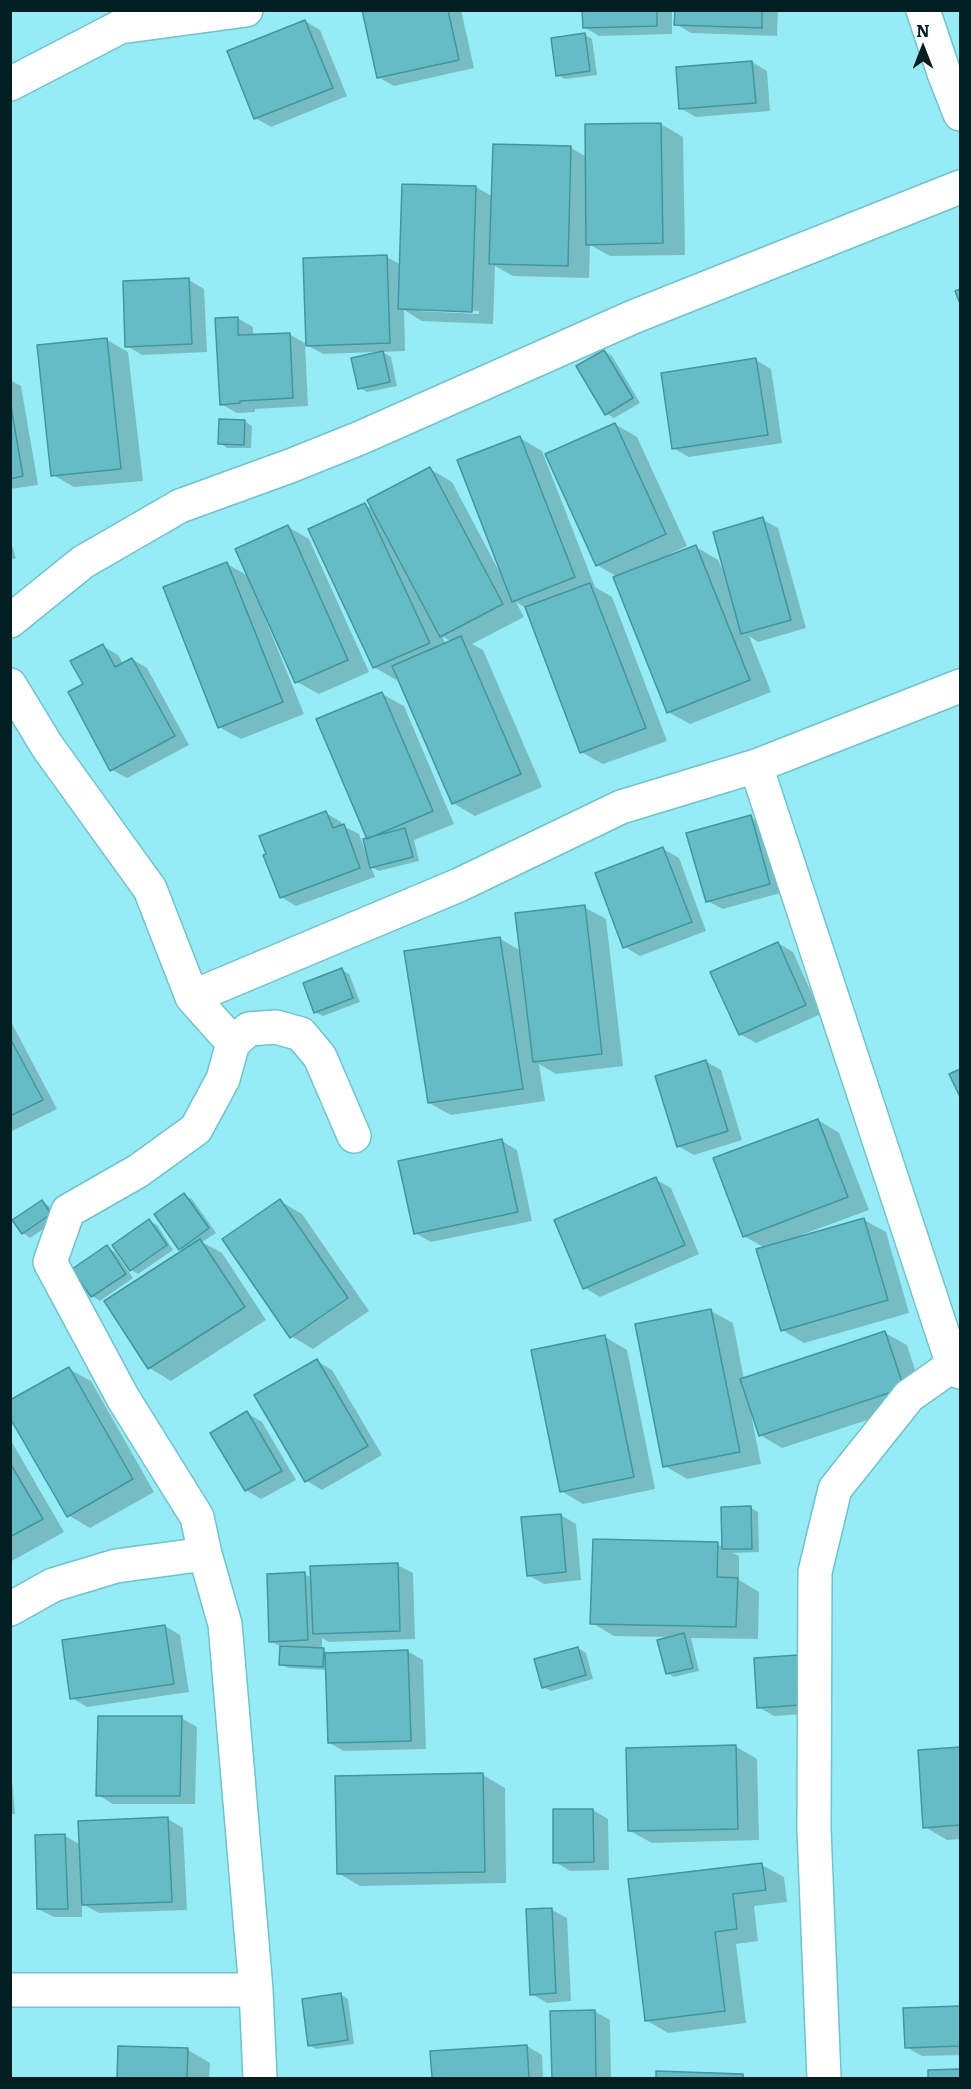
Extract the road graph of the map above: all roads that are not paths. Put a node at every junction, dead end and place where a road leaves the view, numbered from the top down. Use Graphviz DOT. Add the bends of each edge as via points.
graph roads {
  1 [pos="246,10"];
  2 [pos="923,10"];
  3 [pos="10,84"];
  4 [pos="960,114"];
  5 [pos="960,187"];
  6 [pos="10,621"];
  7 [pos="10,685"];
  8 [pos="960,686"];
  9 [pos="756,766"];
  10 [pos="192,997"];
  11 [pos="233,1043"];
  12 [pos="354,1136"];
  13 [pos="957,1369"];
  14 [pos="205,1554"];
  15 [pos="10,1609"];
  16 [pos="10,1990"];
  17 [pos="256,1990"];
  18 [pos="260,2079"];
  19 [pos="824,2079"];
  1 -- 3 [label="street" via="120,27"];
  2 -- 4 [label="street"];
  5 -- 6 [label="street" via="633,317 360,438 180,507 83,562"];
  7 -- 10 [label="street" via="47,746 150,890"];
  8 -- 9 [label="street"];
  9 -- 10 [label="street" via="621,807 459,885"];
  9 -- 13 [label="street"];
  10 -- 11 [label="street"];
  11 -- 12 [label="street" via="249,1029 276,1027 301,1034 320,1057"];
  11 -- 14 [label="street" via="223,1079 196,1129 138,1171 68,1211 50,1262 123,1398 197,1517"];
  13 -- 19 [label="street" via="909,1396 835,1489 815,1572 814,1829"];
  14 -- 15 [label="street" via="116,1566 52,1585"];
  14 -- 17 [label="street" via="225,1624"];
  16 -- 17 [label="street"];
  17 -- 18 [label="street"];
}
